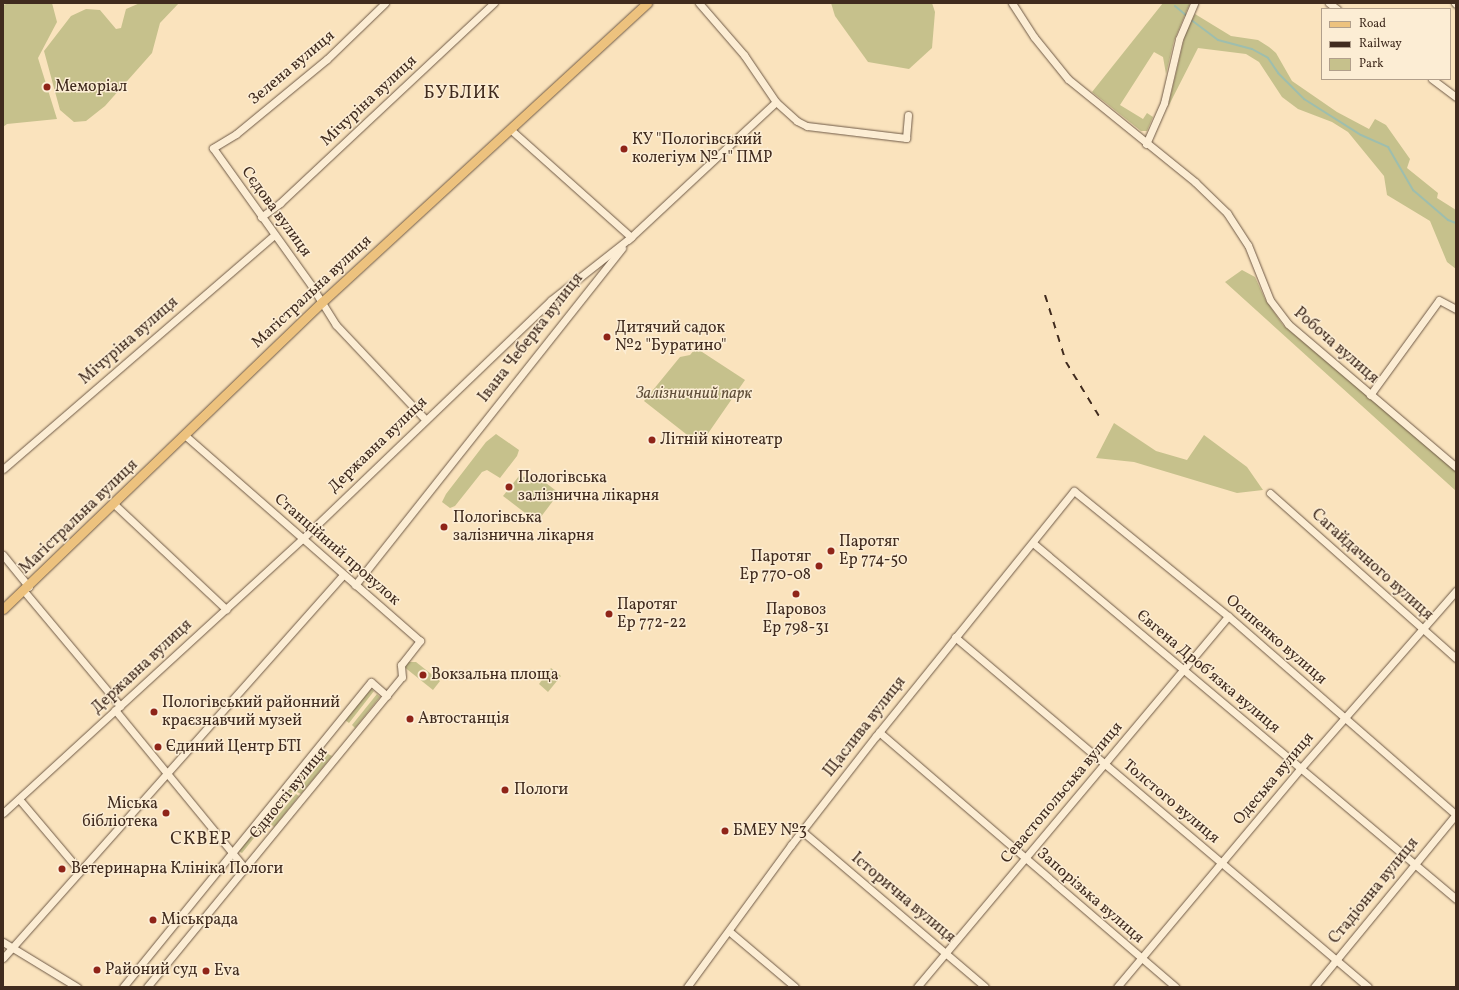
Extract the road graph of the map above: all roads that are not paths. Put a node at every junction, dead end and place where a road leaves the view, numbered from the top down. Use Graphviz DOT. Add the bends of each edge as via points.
graph roads {
  1 [pos="384,3"];
  2 [pos="494,3"];
  3 [pos="647,3"];
  4 [pos="699,3"];
  5 [pos="1012,3"];
  6 [pos="1194,3"];
  7 [pos="1433,80"];
  8 [pos="1456,97"];
  9 [pos="776,102"];
  10 [pos="908,115"];
  11 [pos="510,129"];
  12 [pos="1146,144"];
  13 [pos="213,148"];
  14 [pos="261,217"];
  15 [pos="274,235"];
  16 [pos="631,237"];
  17 [pos="322,302"];
  18 [pos="1456,310"];
  19 [pos="1370,395"];
  20 [pos="425,419"];
  21 [pos="185,435"];
  22 [pos="1456,467"];
  23 [pos="3,469"];
  24 [pos="1074,492"];
  25 [pos="1270,493"];
  26 [pos="114,504"];
  27 [pos="302,539"];
  28 [pos="1033,543"];
  29 [pos="3,555"];
  30 [pos="343,574"];
  31 [pos="355,585"];
  32 [pos="26,589"];
  33 [pos="1456,591"];
  34 [pos="3,609"];
  35 [pos="226,609"];
  36 [pos="1228,616"];
  37 [pos="1423,629"];
  38 [pos="955,637"];
  39 [pos="1456,658"];
  40 [pos="1183,669"];
  41 [pos="387,696"];
  42 [pos="118,708"];
  43 [pos="1344,718"];
  44 [pos="879,732"];
  45 [pos="1105,764"];
  46 [pos="1300,769"];
  47 [pos="167,775"];
  48 [pos="18,799"];
  49 [pos="3,813"];
  50 [pos="1456,814"];
  51 [pos="802,831"];
  52 [pos="233,854"];
  53 [pos="1025,859"];
  54 [pos="1222,863"];
  55 [pos="1414,864"];
  56 [pos="245,868"];
  57 [pos="79,870"];
  58 [pos="1456,899"];
  59 [pos="730,932"];
  60 [pos="3,942"];
  61 [pos="12,947"];
  62 [pos="946,954"];
  63 [pos="3,958"];
  64 [pos="1141,958"];
  65 [pos="1336,960"];
  66 [pos="77,987"];
  67 [pos="122,987"];
  68 [pos="147,987"];
  69 [pos="687,987"];
  70 [pos="795,987"];
  71 [pos="917,987"];
  72 [pos="985,987"];
  73 [pos="1116,987"];
  74 [pos="1175,987"];
  75 [pos="1314,987"];
  76 [pos="1368,987"];
  1 -- 13 [label="street, Зелена вулиця" via="327,59 236,134"];
  2 -- 14 [label="street, Мічуріна вулиця" via="280,203"];
  3 -- 11 [label="main road, Магістральна вулиця"];
  4 -- 9 [label="street" via="744,55"];
  5 -- 12 [label="street, Робоча вулиця" via="1034,37 1068,78"];
  6 -- 12 [label="street" via="1179,39 1164,103"];
  7 -- 8 [label="street"];
  9 -- 10 [label="street" via="788,114 807,126 906,138"];
  9 -- 16 [label="street, Державна вулиця"];
  11 -- 16 [label="street"];
  11 -- 17 [label="main road, Магістральна вулиця"];
  12 -- 19 [label="street, Робоча вулиця" via="1205,191 1234,222 1248,245 1270,300 1283,319"];
  13 -- 14 [label="street, Сєдова вулиця"];
  14 -- 15 [label="street, Сєдова вулиця"];
  15 -- 17 [label="street, Сєдова вулиця"];
  15 -- 23 [label="street, Мічуріна вулиця"];
  16 -- 20 [label="street, Державна вулиця" via="551,300"];
  16 -- 31 [label="street, Івана Чеберка вулиця"];
  17 -- 20 [label="street, Сєдова вулиця" via="336,325"];
  17 -- 21 [label="main road, Магістральна вулиця"];
  18 -- 19 [label="street" via="1438,300"];
  19 -- 22 [label="street, Робоча вулиця"];
  20 -- 27 [label="street, Державна вулиця"];
  21 -- 26 [label="main road, Магістральна вулиця"];
  21 -- 27 [label="street, Станційний провулок"];
  24 -- 28 [label="street, Щаслива вулиця"];
  24 -- 36 [label="street, Осипенко вулиця"];
  25 -- 37 [label="street, Сагайдачного вулиця"];
  26 -- 32 [label="main road, Магістральна вулиця"];
  26 -- 35 [label="street"];
  27 -- 30 [label="street, Станційний провулок"];
  27 -- 35 [label="street, Державна вулиця"];
  28 -- 38 [label="street, Щаслива вулиця"];
  28 -- 40 [label="street, Євгена Дроб’язка вулиця"];
  29 -- 32 [label="street"];
  30 -- 31 [label="street, Станційний провулок"];
  30 -- 47 [label="street"];
  31 -- 41 [label="street, Станційний провулок" via="420,641 401,665 402,677"];
  32 -- 34 [label="main road, Магістральна вулиця"];
  32 -- 42 [label="street"];
  33 -- 37 [label="street, Одеська вулиця"];
  35 -- 42 [label="street, Державна вулиця"];
  36 -- 40 [label="street, Севастопольська вулиця"];
  36 -- 43 [label="street, Осипенко вулиця"];
  37 -- 39 [label="street, Сагайдачного вулиця"];
  37 -- 43 [label="street, Одеська вулиця"];
  38 -- 44 [label="street, Щаслива вулиця"];
  38 -- 45 [label="street, Толстого вулиця"];
  40 -- 45 [label="street, Севастопольська вулиця"];
  40 -- 46 [label="street, Євгена Дроб’язка вулиця"];
  41 -- 52 [label="street, Єдності вулиця" via="371,682"];
  41 -- 56 [label="street, Єдності вулиця"];
  42 -- 47 [label="street"];
  42 -- 48 [label="street, Державна вулиця"];
  43 -- 46 [label="street, Одеська вулиця"];
  43 -- 50 [label="street, Осипенко вулиця"];
  44 -- 51 [label="street, Щаслива вулиця"];
  44 -- 53 [label="street, Запорізька вулиця"];
  45 -- 53 [label="street, Севастопольська вулиця"];
  45 -- 54 [label="street, Толстого вулиця"];
  46 -- 54 [label="street, Одеська вулиця"];
  46 -- 55 [label="street, Євгена Дроб’язка вулиця"];
  47 -- 52 [label="street"];
  47 -- 57 [label="street"];
  48 -- 49 [label="street, Державна вулиця"];
  48 -- 57 [label="street"];
  50 -- 55 [label="street, Стадіонна вулиця"];
  51 -- 59 [label="street, Щаслива вулиця"];
  51 -- 62 [label="street, Історична вулиця"];
  52 -- 56 [label="street"];
  52 -- 67 [label="street, Єдності вулиця"];
  53 -- 62 [label="street, Севастопольська вулиця"];
  53 -- 64 [label="street, Запорізька вулиця"];
  54 -- 64 [label="street, Одеська вулиця"];
  54 -- 65 [label="street, Толстого вулиця"];
  55 -- 58 [label="street, Євгена Дроб’язка вулиця"];
  55 -- 65 [label="street, Стадіонна вулиця"];
  56 -- 68 [label="street, Єдності вулиця"];
  57 -- 61 [label="street"];
  59 -- 69 [label="street, Щаслива вулиця"];
  59 -- 70 [label="street"];
  60 -- 61 [label="street"];
  61 -- 63 [label="street"];
  61 -- 66 [label="street"];
  62 -- 71 [label="street, Севастопольська вулиця"];
  62 -- 72 [label="street, Історична вулиця"];
  64 -- 73 [label="street, Одеська вулиця"];
  64 -- 74 [label="street, Запорізька вулиця"];
  65 -- 75 [label="street, Стадіонна вулиця"];
  65 -- 76 [label="street, Толстого вулиця"];
}
